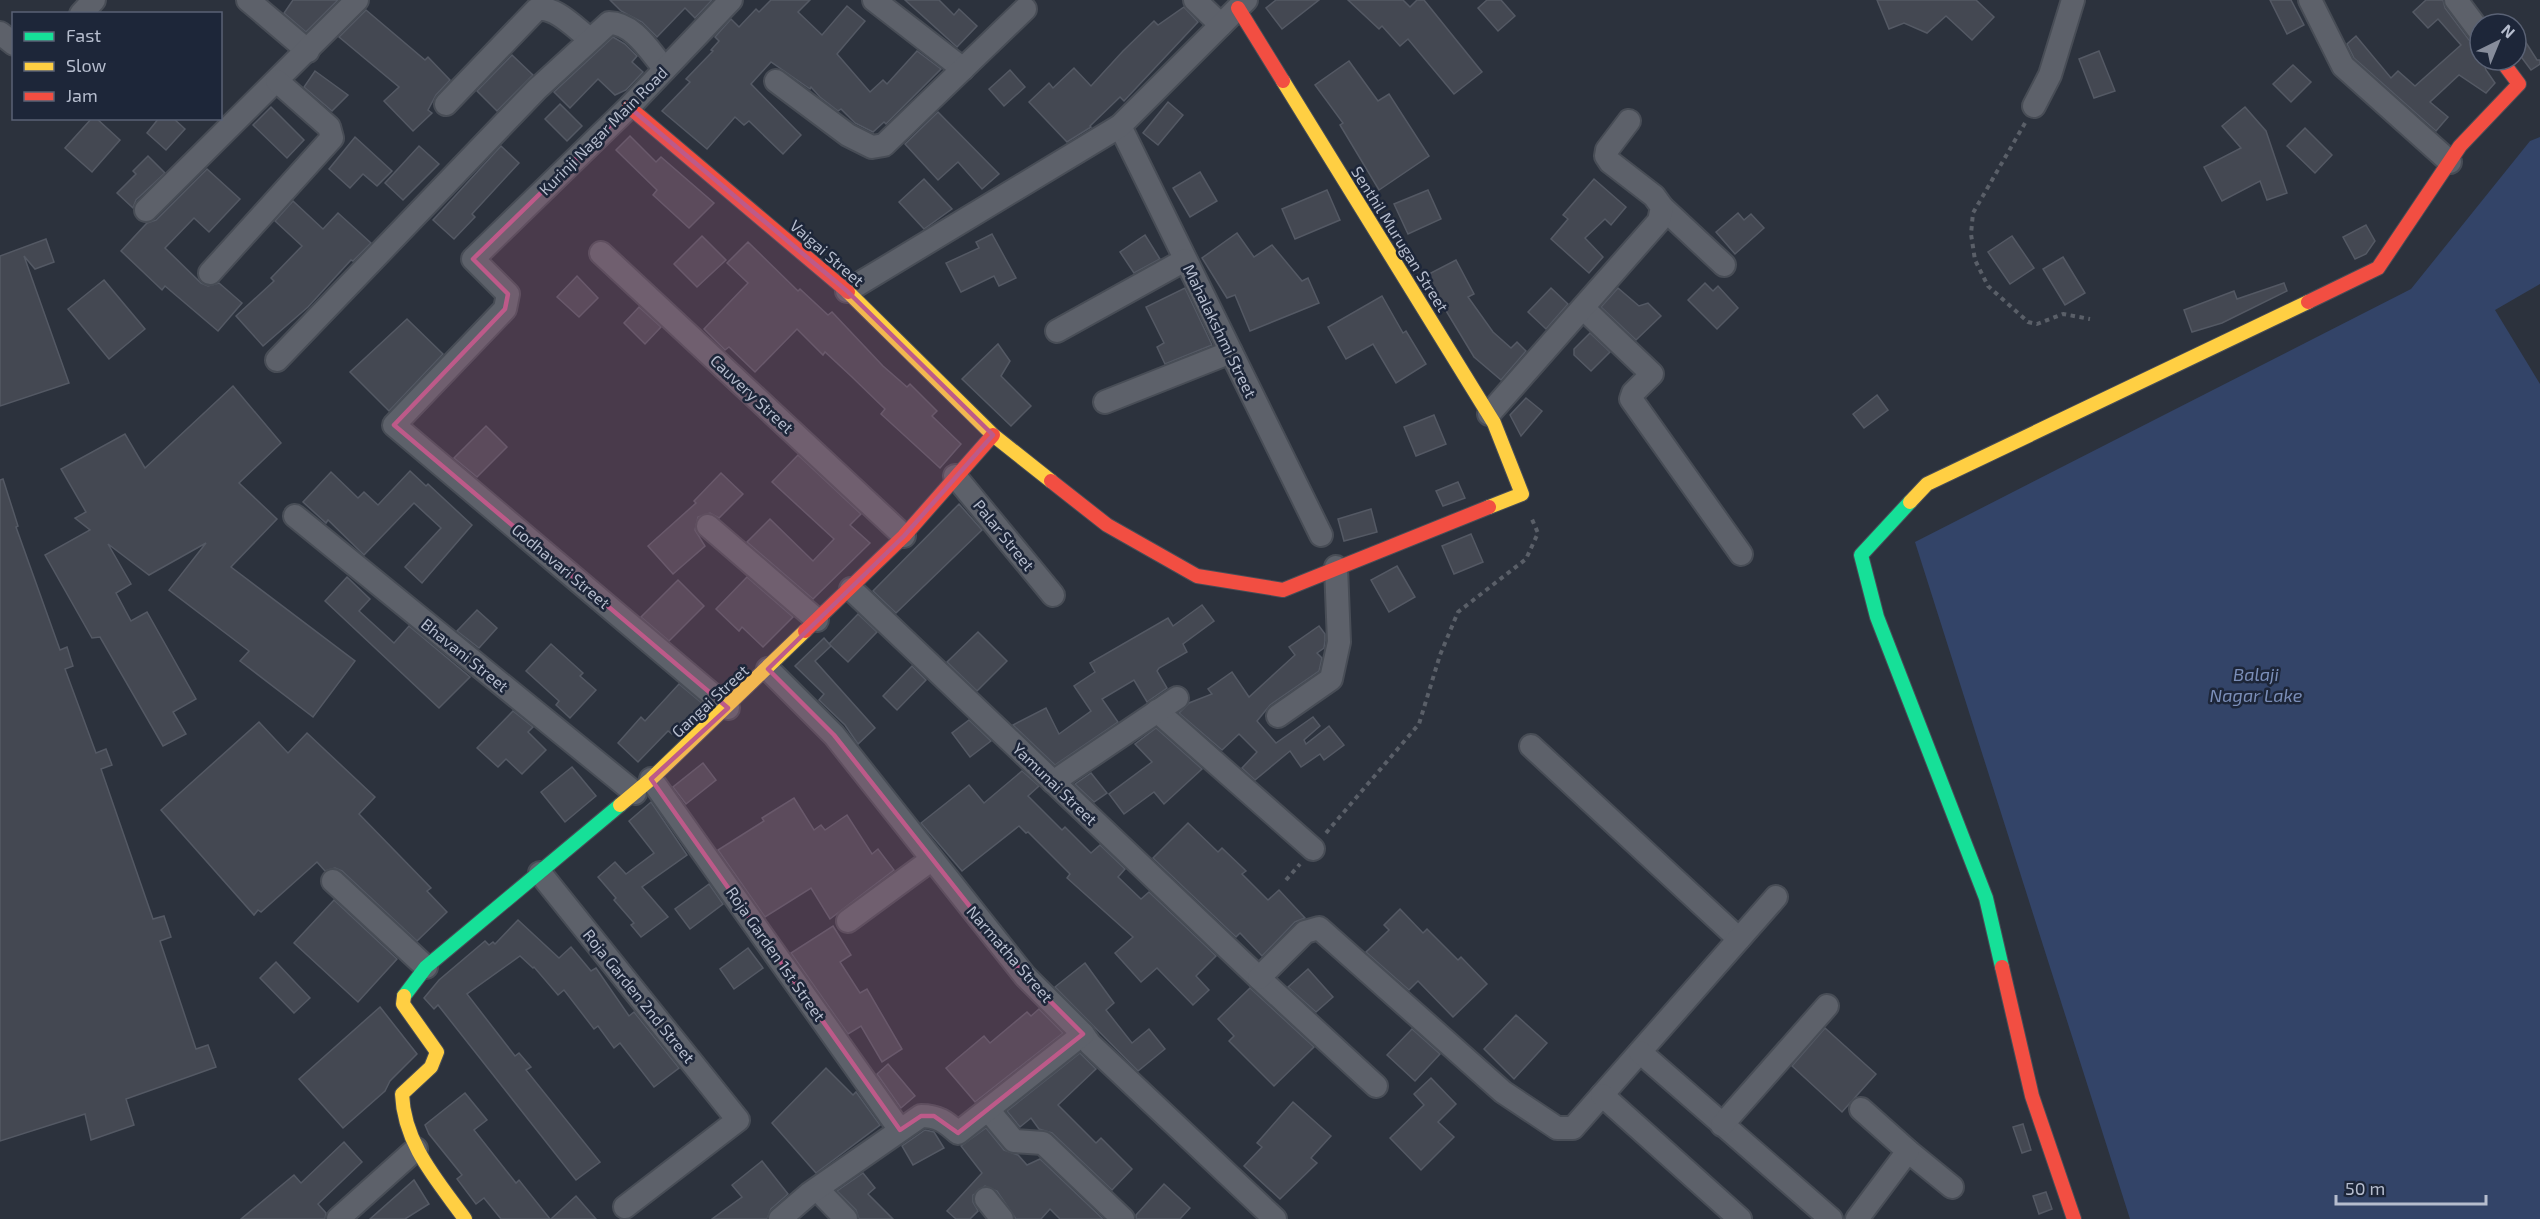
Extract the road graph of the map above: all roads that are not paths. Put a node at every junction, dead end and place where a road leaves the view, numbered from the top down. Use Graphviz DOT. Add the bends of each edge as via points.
graph roads {
  1 [pos="94,0"];
  2 [pos="249,0"];
  3 [pos="357,0"];
  4 [pos="731,0"];
  5 [pos="874,0"];
  6 [pos="1196,0"];
  7 [pos="2073,0"];
  8 [pos="2310,0"];
  9 [pos="2456,0"];
  10 [pos="1242,4"];
  11 [pos="1025,9"];
  12 [pos="83,12"];
  13 [pos="2468,16"];
  14 [pos="1221,25"];
  15 [pos="0,33"];
  16 [pos="590,39"];
  17 [pos="12,42"];
  18 [pos="308,51"];
  19 [pos="665,69"];
  20 [pos="963,69"];
  21 [pos="2510,72"];
  22 [pos="277,81"];
  23 [pos="776,81"];
  24 [pos="446,104"];
  25 [pos="2034,106"];
  26 [pos="629,107"];
  27 [pos="1629,121"];
  28 [pos="1120,126"];
  29 [pos="2450,162"];
  30 [pos="1662,207"];
  31 [pos="147,210"];
  32 [pos="601,253"];
  33 [pos="1185,260"];
  34 [pos="1724,265"];
  35 [pos="210,273"];
  36 [pos="847,291"];
  37 [pos="1583,308"];
  38 [pos="1057,331"];
  39 [pos="1231,352"];
  40 [pos="277,360"];
  41 [pos="1105,402"];
  42 [pos="1489,414"];
  43 [pos="394,425"];
  44 [pos="993,435"];
  45 [pos="955,476"];
  46 [pos="1522,494"];
  47 [pos="295,516"];
  48 [pos="708,526"];
  49 [pos="1321,535"];
  50 [pos="904,536"];
  51 [pos="1741,554"];
  52 [pos="1336,567"];
  53 [pos="851,589"];
  54 [pos="1053,595"];
  55 [pos="817,620"];
  56 [pos="768,669"];
  57 [pos="1177,698"];
  58 [pos="728,708"];
  59 [pos="1157,711"];
  60 [pos="1278,716"];
  61 [pos="1531,746"];
  62 [pos="1053,782"];
  63 [pos="643,786"];
  64 [pos="1312,849"];
  65 [pos="931,860"];
  66 [pos="540,873"];
  67 [pos="333,881"];
  68 [pos="1776,897"];
  69 [pos="848,921"];
  70 [pos="1739,939"];
  71 [pos="426,967"];
  72 [pos="1258,978"];
  73 [pos="1827,1006"];
  74 [pos="1083,1034"];
  75 [pos="1640,1052"];
  76 [pos="1376,1086"];
  77 [pos="1602,1095"];
  78 [pos="1861,1109"];
  79 [pos="989,1110"];
  80 [pos="1722,1125"];
  81 [pos="900,1130"];
  82 [pos="416,1149"];
  83 [pos="1908,1151"];
  84 [pos="1952,1187"];
  85 [pos="817,1189"];
  86 [pos="986,1199"];
  87 [pos="625,1207"];
  88 [pos="338,1219"];
  89 [pos="465,1219"];
  90 [pos="780,1219"];
  91 [pos="846,1219"];
  92 [pos="1002,1219"];
  93 [pos="1123,1219"];
  94 [pos="1275,1219"];
  95 [pos="1740,1219"];
  96 [pos="1831,1219"];
  97 [pos="1857,1219"];
  98 [pos="2074,1219"];
  1 -- 12 [label="street"];
  2 -- 18 [label="street"];
  3 -- 18 [label="street"];
  4 -- 19 [label="street, Kurinji Nagar Main Road"];
  5 -- 20 [label="street"];
  6 -- 14 [label="street"];
  7 -- 25 [label="street" via="2050,75"];
  8 -- 29 [label="street" via="2343,66"];
  9 -- 13 [label="street"];
  10 -- 14 [label="street"];
  10 -- 42 [label="street, Senthil Murugan Street"];
  11 -- 20 [label="street"];
  14 -- 28 [label="street"];
  15 -- 17 [label="street"];
  16 -- 19 [label="street" via="609,23 621,23 631,29"];
  16 -- 24 [label="street" via="553,11 537,10"];
  16 -- 40 [label="street" via="537,89"];
  18 -- 22 [label="street"];
  19 -- 26 [label="street, Kurinji Nagar Main Road"];
  20 -- 23 [label="street" via="884,145 872,147 848,135"];
  21 -- 29 [label="street" via="2519,84 2460,146"];
  22 -- 31 [label="street"];
  22 -- 35 [label="street" via="329,127 332,138"];
  26 -- 36 [label="street, Vaigai Street"];
  26 -- 43 [label="street, Kurinji Nagar Main Road" via="473,258 508,294 505,309"];
  27 -- 30 [label="street" via="1606,156"];
  28 -- 33 [label="street, Mahalakshmi Street"];
  28 -- 36 [label="street"];
  29 -- 98 [label="street" via="2378,268 1927,484 1861,555 1877,617 1986,898 2032,1096"];
  30 -- 34 [label="street"];
  30 -- 37 [label="street" via="1659,221"];
  32 -- 50 [label="street, Cauvery Street"];
  33 -- 38 [label="street"];
  33 -- 39 [label="street, Mahalakshmi Street"];
  36 -- 44 [label="street, Vaigai Street"];
  37 -- 42 [label="street"];
  37 -- 51 [label="street" via="1652,374 1631,399"];
  39 -- 41 [label="street"];
  39 -- 49 [label="street, Mahalakshmi Street"];
  42 -- 46 [label="street, Senthil Murugan Street"];
  43 -- 58 [label="street, Godhavari Street"];
  44 -- 45 [label="street, Gangai Street"];
  44 -- 52 [label="street, Vaigai Street" via="1107,525 1197,576 1283,590"];
  45 -- 50 [label="street, Gangai Street"];
  45 -- 54 [label="street, Palar Street"];
  46 -- 52 [label="street, Vaigai Street"];
  47 -- 63 [label="street, Bhavani Street"];
  48 -- 55 [label="street"];
  50 -- 53 [label="street, Gangai Street"];
  52 -- 60 [label="street" via="1339,642 1331,679"];
  53 -- 55 [label="street, Gangai Street"];
  53 -- 62 [label="street, Yamunai Street"];
  55 -- 56 [label="street, Gangai Street"];
  56 -- 58 [label="street, Gangai Street"];
  56 -- 65 [label="street, Narmatha Street" via="834,735"];
  57 -- 59 [label="street"];
  58 -- 63 [label="street, Gangai Street"];
  59 -- 62 [label="street"];
  59 -- 64 [label="street"];
  61 -- 70 [label="street"];
  62 -- 72 [label="street, Yamunai Street"];
  63 -- 66 [label="street, Gangai Street"];
  63 -- 81 [label="street, Roja Garden 1st Street"];
  65 -- 69 [label="street"];
  65 -- 74 [label="street, Narmatha Street" via="1025,976"];
  66 -- 71 [label="street, Gangai Street"];
  66 -- 87 [label="street, Roja Garden 2nd Street" via="738,1120"];
  67 -- 71 [label="street"];
  68 -- 70 [label="street"];
  70 -- 75 [label="street"];
  71 -- 82 [label="street, Gangai Street" via="404,994 403,1004 437,1052 431,1067 402,1094 401,1109"];
  72 -- 76 [label="street, Yamunai Street"];
  72 -- 77 [label="street" via="1305,932 1319,928 1503,1092 1557,1128 1573,1128"];
  73 -- 80 [label="street"];
  74 -- 79 [label="street"];
  74 -- 94 [label="street, Narmatha Street"];
  75 -- 77 [label="street"];
  75 -- 80 [label="street"];
  77 -- 95 [label="street"];
  78 -- 83 [label="street"];
  79 -- 81 [label="street" via="958,1133 934,1116 921,1116"];
  79 -- 93 [label="street" via="1014,1141 1043,1143"];
  80 -- 96 [label="street"];
  81 -- 85 [label="street"];
  82 -- 88 [label="street"];
  82 -- 89 [label="street"];
  83 -- 84 [label="street"];
  83 -- 97 [label="street"];
  85 -- 90 [label="street"];
  85 -- 91 [label="street"];
  86 -- 92 [label="street"];
}
